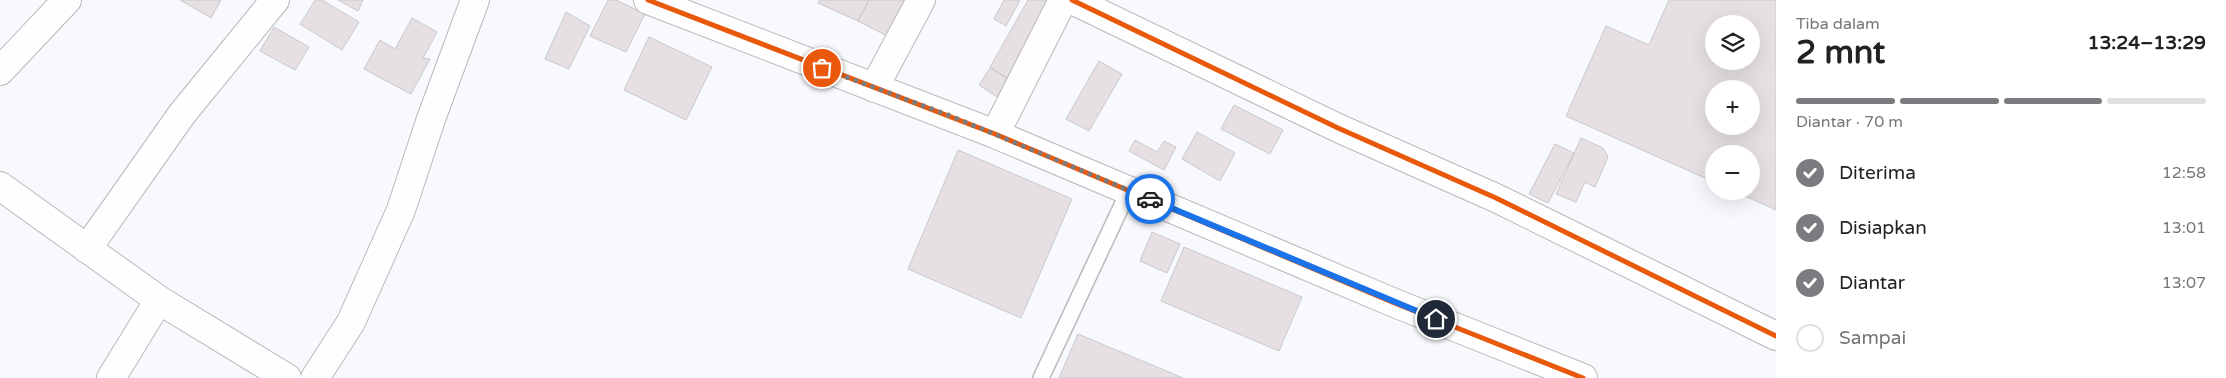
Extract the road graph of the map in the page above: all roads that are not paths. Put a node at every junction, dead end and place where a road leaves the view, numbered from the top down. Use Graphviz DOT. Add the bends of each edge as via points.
graph roads {
  1 [pos="67,0"];
  2 [pos="275,0"];
  3 [pos="474,0"];
  4 [pos="648,0"];
  5 [pos="922,0"];
  6 [pos="1063,0"];
  7 [pos="1072,0"];
  8 [pos="685,7"];
  9 [pos="0,71"];
  10 [pos="874,88"];
  11 [pos="995,134"];
  12 [pos="0,186"];
  13 [pos="1131,191"];
  14 [pos="87,249"];
  15 [pos="159,300"];
  16 [pos="1776,336"];
  17 [pos="111,378"];
  18 [pos="287,378"];
  19 [pos="315,378"];
  20 [pos="1040,378"];
  21 [pos="1583,378"];
  1 -- 9 [label="street"];
  2 -- 14 [label="street" via="182,114"];
  3 -- 19 [label="street" via="401,210 351,322"];
  4 -- 8 [label="street"];
  5 -- 10 [label="street"];
  6 -- 11 [label="street"];
  7 -- 16 [label="street" via="1321,120 1496,198"];
  8 -- 10 [label="street"];
  10 -- 11 [label="street"];
  11 -- 13 [label="street"];
  12 -- 14 [label="street"];
  13 -- 20 [label="lane"];
  13 -- 21 [label="street" via="1392,302"];
  14 -- 15 [label="street"];
  15 -- 17 [label="street"];
  15 -- 18 [label="street"];
}
